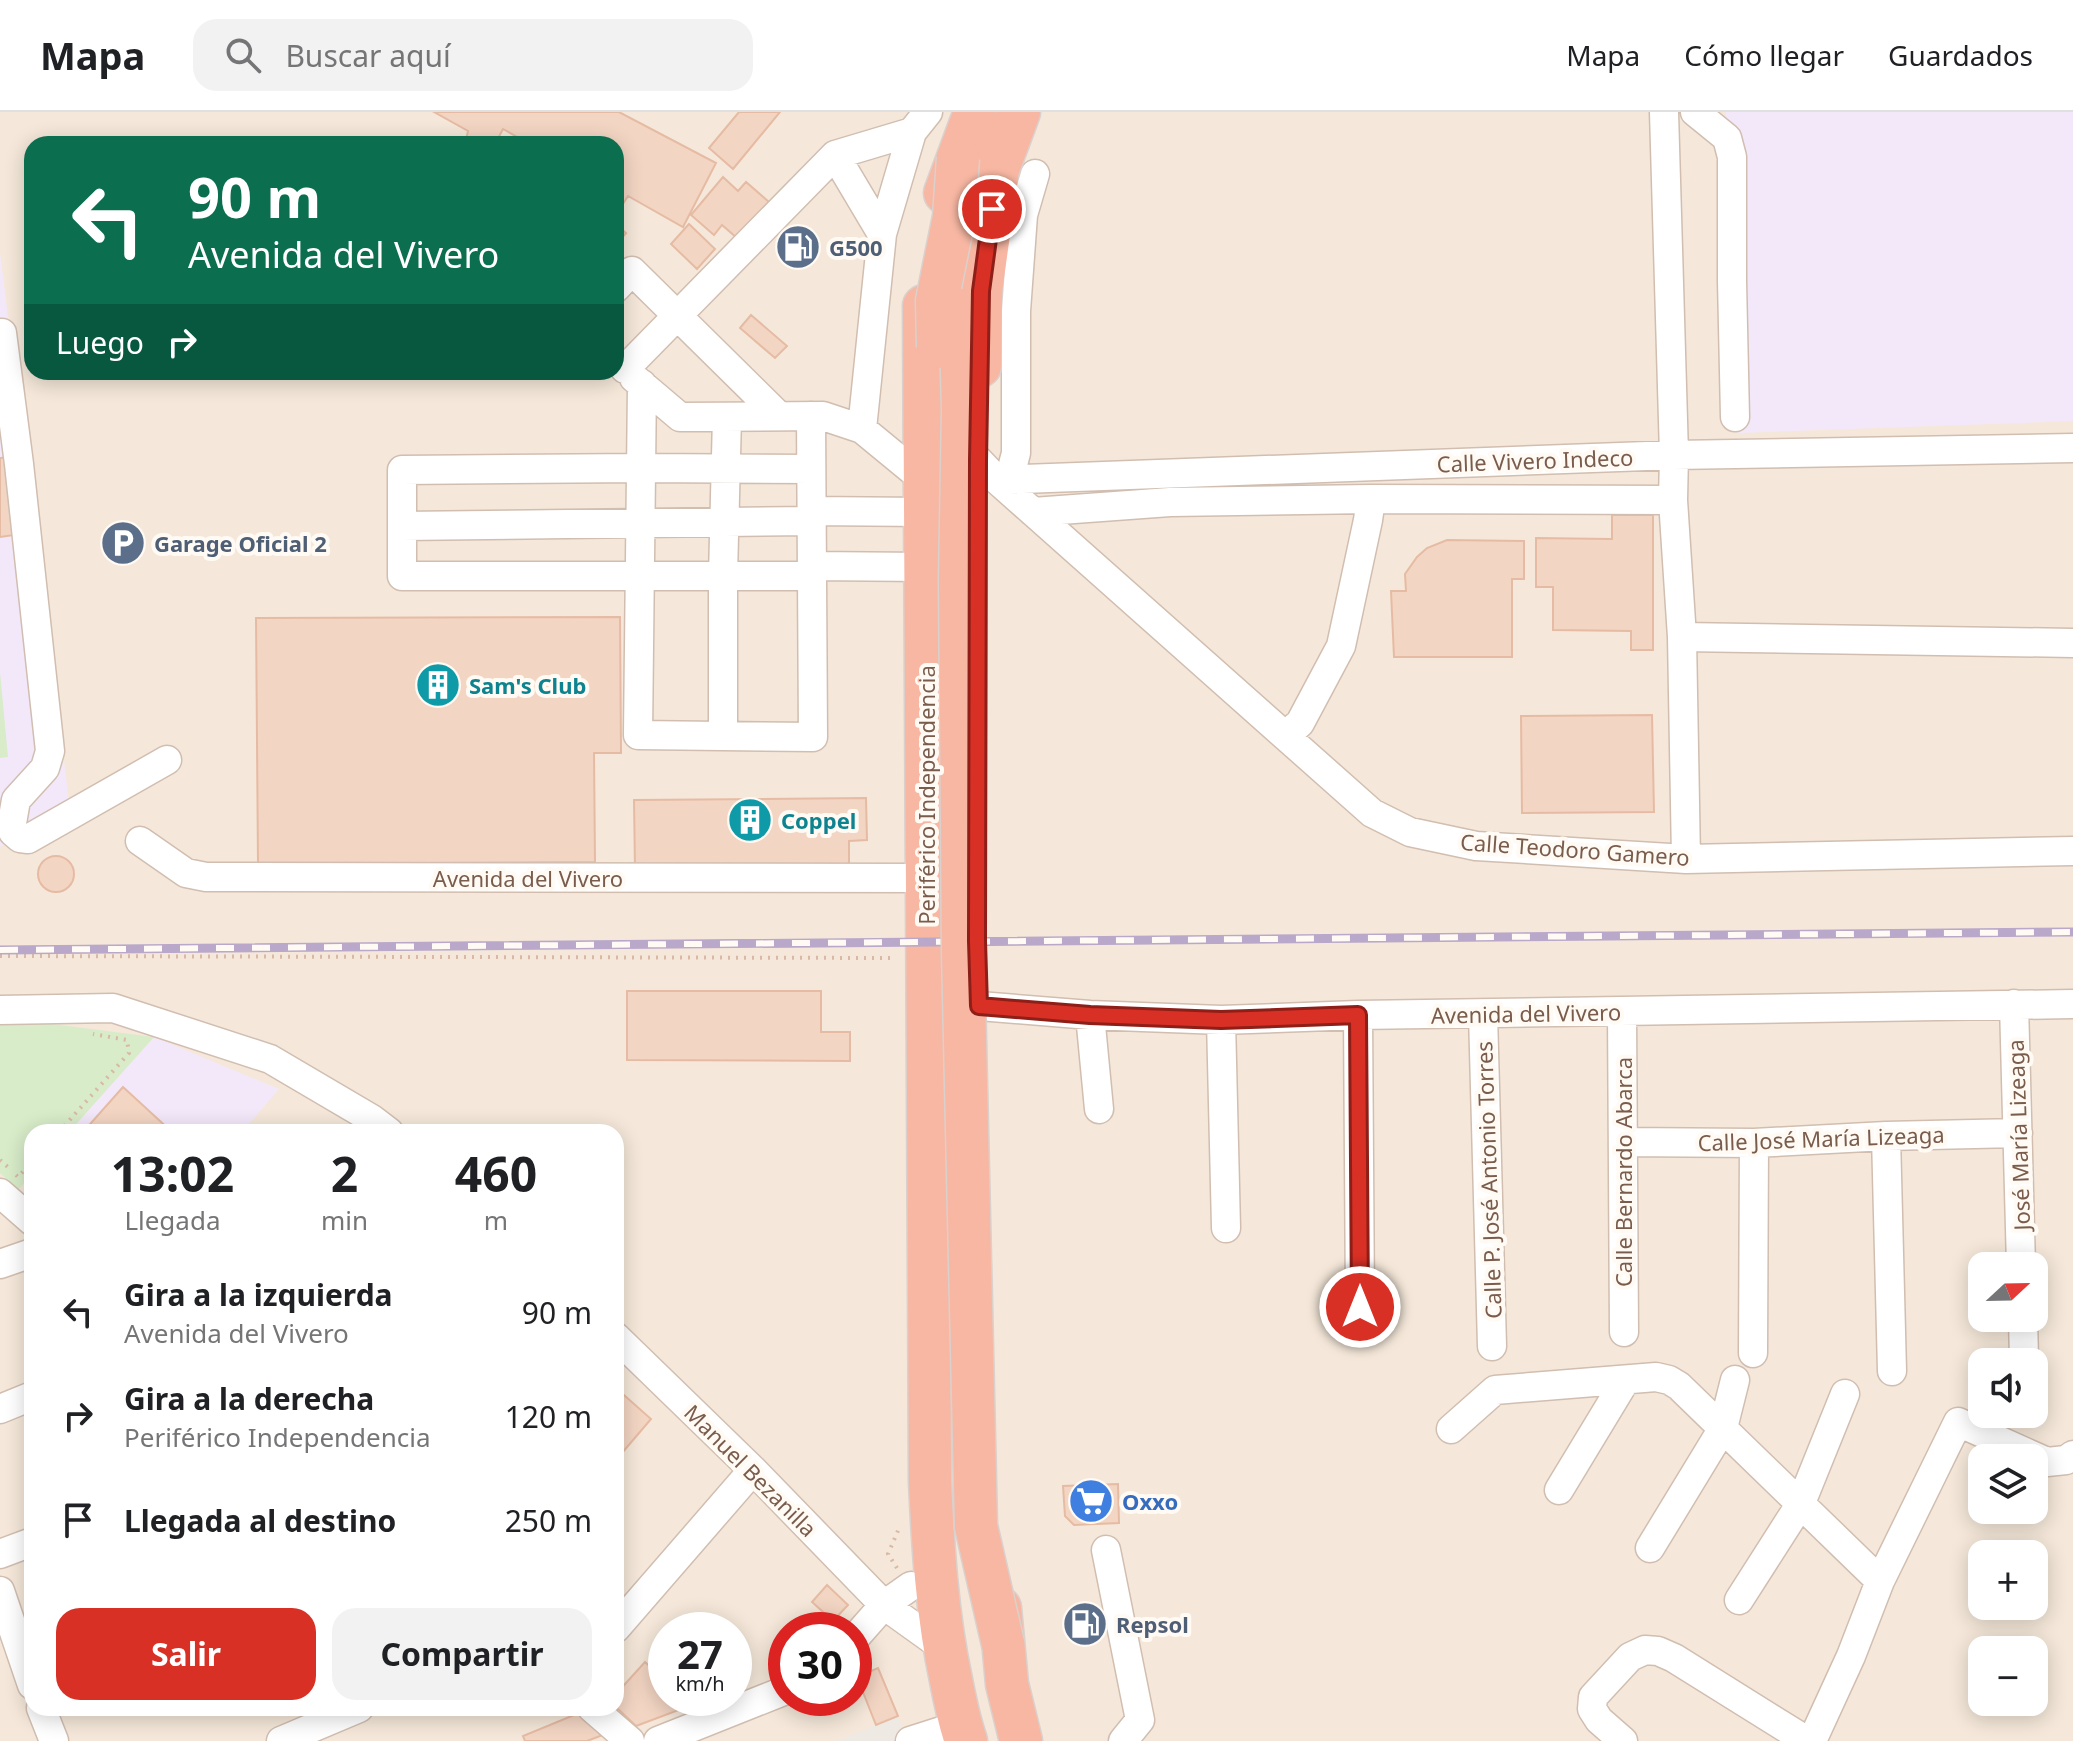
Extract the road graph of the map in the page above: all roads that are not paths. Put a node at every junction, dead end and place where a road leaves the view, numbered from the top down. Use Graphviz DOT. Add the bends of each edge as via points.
graph roads {
  1 [pos="975,112"];
  2 [pos="1019,112"];
  3 [pos="1664,112"];
  4 [pos="1695,112"];
  5 [pos="920,122"];
  6 [pos="835,155"];
  7 [pos="958,158"];
  8 [pos="1016,178"];
  9 [pos="882,234"];
  10 [pos="624,280"];
  11 [pos="678,315"];
  12 [pos="0,333"];
  13 [pos="628,372"];
  14 [pos="779,416"];
  15 [pos="811,416"];
  16 [pos="727,417"];
  17 [pos="1735,417"];
  18 [pos="862,429"];
  19 [pos="2073,448"];
  20 [pos="1674,455"];
  21 [pos="641,468"];
  22 [pos="726,468"];
  23 [pos="811,469"];
  24 [pos="995,473"];
  25 [pos="1371,499"];
  26 [pos="1673,500"];
  27 [pos="1033,512"];
  28 [pos="811,520"];
  29 [pos="725,522"];
  30 [pos="641,523"];
  31 [pos="402,526"];
  32 [pos="925,534"];
  33 [pos="640,575"];
  34 [pos="812,575"];
  35 [pos="723,576"];
  36 [pos="1682,637"];
  37 [pos="2073,643"];
  38 [pos="1286,735"];
  39 [pos="723,736"];
  40 [pos="167,760"];
  41 [pos="140,841"];
  42 [pos="2073,851"];
  43 [pos="1686,859"];
  44 [pos="926,878"];
  45 [pos="941,937"];
  46 [pos="2014,1004"];
  47 [pos="2073,1004"];
  48 [pos="979,1006"];
  49 [pos="0,1010"];
  50 [pos="1622,1012"];
  51 [pos="1483,1014"];
  52 [pos="1090,1015"];
  53 [pos="1358,1015"];
  54 [pos="1221,1020"];
  55 [pos="1099,1109"];
  56 [pos="379,1124"];
  57 [pos="2018,1133"];
  58 [pos="1886,1136"];
  59 [pos="1624,1142"];
  60 [pos="1754,1143"];
  61 [pos="0,1193"];
  62 [pos="24,1214"];
  63 [pos="1226,1228"];
  64 [pos="2021,1252"];
  65 [pos="24,1256"];
  66 [pos="0,1264"];
  67 [pos="1360,1307"];
  68 [pos="1624,1332"];
  69 [pos="624,1345"];
  70 [pos="1492,1346"];
  71 [pos="1753,1353"];
  72 [pos="1892,1371"];
  73 [pos="1735,1380"];
  74 [pos="1625,1381"];
  75 [pos="1845,1394"];
  76 [pos="24,1399"];
  77 [pos="0,1409"];
  78 [pos="1723,1428"];
  79 [pos="1451,1429"];
  80 [pos="2073,1455"];
  81 [pos="753,1470"];
  82 [pos="1559,1490"];
  83 [pos="1801,1503"];
  84 [pos="24,1545"];
  85 [pos="1650,1548"];
  86 [pos="1106,1550"];
  87 [pos="0,1554"];
  88 [pos="1880,1581"];
  89 [pos="924,1588"];
  90 [pos="0,1591"];
  91 [pos="1739,1600"];
  92 [pos="884,1605"];
  93 [pos="624,1619"];
  94 [pos="872,1619"];
  95 [pos="944,1648"];
  96 [pos="24,1662"];
  97 [pos="1005,1664"];
  98 [pos="768,1697"];
  99 [pos="44,1716"];
  100 [pos="340,1716"];
  101 [pos="601,1716"];
  102 [pos="963,1733"];
  103 [pos="1022,1736"];
  104 [pos="54,1741"];
  105 [pos="281,1741"];
  106 [pos="630,1741"];
  107 [pos="658,1741"];
  108 [pos="910,1741"];
  109 [pos="1123,1741"];
  110 [pos="1623,1741"];
  111 [pos="1809,1741"];
  1 -- 7 [label="highway, Periférico Independencia"];
  2 -- 8 [label="highway, Periférico Independencia" via="998,169"];
  3 -- 20 [label="street"];
  4 -- 17 [label="street" via="1727,138 1732,157"];
  5 -- 6 [label="street"];
  5 -- 9 [label="street"];
  6 -- 9 [label="street"];
  6 -- 11 [label="street"];
  7 -- 32 [label="highway, Periférico Independencia" via="944,196 924,309"];
  7 -- 45 [label="highway, bridge" via="954,217 937,301"];
  8 -- 24 [label="highway, Periférico Independencia" via="981,291"];
  8 -- 45 [label="highway, bridge" via="976,239 960,310 960,580"];
  9 -- 18 [label="street"];
  10 -- 11 [label="street" via="632,271"];
  11 -- 13 [label="street"];
  11 -- 14 [label="street"];
  12 -- 40 [label="street" via="50,751 45,768 16,800 13,832 28,839"];
  13 -- 16 [label="street" via="680,417"];
  13 -- 21 [label="street"];
  14 -- 15 [label="street"];
  14 -- 16 [label="street"];
  15 -- 18 [label="street"];
  15 -- 23 [label="street"];
  16 -- 22 [label="street"];
  18 -- 32 [label="street"];
  19 -- 20 [label="street, Calle Vivero Indeco"];
  20 -- 24 [label="street, Calle Vivero Indeco"];
  20 -- 26 [label="street"];
  21 -- 22 [label="street"];
  21 -- 30 [label="street"];
  21 -- 31 [label="street" via="402,470"];
  22 -- 23 [label="street"];
  22 -- 29 [label="street"];
  23 -- 28 [label="street"];
  24 -- 27 [label="street, Calle Teodoro Gamero"];
  24 -- 45 [label="highway, Periférico Independencia"];
  25 -- 26 [label="street"];
  25 -- 27 [label="street" via="1170,502"];
  25 -- 38 [label="street" via="1341,646 1300,723"];
  26 -- 36 [label="street"];
  27 -- 38 [label="street, Calle Teodoro Gamero"];
  28 -- 29 [label="street"];
  28 -- 32 [label="street"];
  28 -- 34 [label="street"];
  29 -- 30 [label="street"];
  29 -- 35 [label="street"];
  30 -- 31 [label="street"];
  30 -- 33 [label="street"];
  31 -- 33 [label="street" via="402,576"];
  32 -- 34 [label="street"];
  32 -- 44 [label="highway, Periférico Independencia"];
  33 -- 35 [label="street"];
  33 -- 39 [label="street" via="638,735"];
  34 -- 35 [label="street"];
  34 -- 39 [label="street" via="813,737"];
  35 -- 39 [label="street"];
  36 -- 37 [label="street"];
  36 -- 43 [label="street"];
  38 -- 43 [label="street, Calle Teodoro Gamero" via="1372,813 1410,832 1476,846"];
  41 -- 44 [label="street, Avenida del Vivero" via="186,873 206,877"];
  42 -- 43 [label="street, Calle Teodoro Gamero"];
  44 -- 45 [label="highway, Periférico Independencia"];
  45 -- 48 [label="highway, Periférico Independencia"];
  45 -- 89 [label="highway, Periférico Independencia"];
  45 -- 95 [label="highway" via="940,1483 950,1587"];
  45 -- 97 [label="highway, bridge" via="968,1247 976,1526"];
  46 -- 47 [label="street, Avenida del Vivero"];
  46 -- 50 [label="street, Avenida del Vivero"];
  46 -- 57 [label="street, José María Lizeaga"];
  48 -- 52 [label="street, Avenida del Vivero"];
  48 -- 97 [label="highway, Periférico Independencia" via="995,1542"];
  49 -- 56 [label="street" via="113,1008 270,1059"];
  50 -- 51 [label="street, Avenida del Vivero"];
  50 -- 59 [label="street, Calle Bernardo Abarca"];
  51 -- 53 [label="street, Avenida del Vivero"];
  51 -- 70 [label="street, Calle P. José Antonio Torres"];
  52 -- 54 [label="street, Avenida del Vivero"];
  52 -- 55 [label="street"];
  53 -- 54 [label="street, Avenida del Vivero"];
  53 -- 67 [label="street"];
  54 -- 63 [label="street"];
  57 -- 58 [label="street, Calle José María Lizeaga"];
  57 -- 64 [label="street, José María Lizeaga"];
  58 -- 60 [label="street, Calle José María Lizeaga"];
  58 -- 72 [label="street"];
  59 -- 60 [label="street, Calle José María Lizeaga"];
  59 -- 68 [label="street, Calle Bernardo Abarca"];
  60 -- 71 [label="street"];
  61 -- 62 [label="street"];
  65 -- 66 [label="street"];
  69 -- 81 [label="street, Manuel Bezanilla"];
  73 -- 78 [label="street"];
  74 -- 78 [label="street" via="1669,1380"];
  74 -- 79 [label="street" via="1495,1390"];
  74 -- 82 [label="street"];
  75 -- 83 [label="street"];
  76 -- 77 [label="street"];
  78 -- 83 [label="street"];
  78 -- 85 [label="street"];
  80 -- 88 [label="street" via="2047,1462 1958,1422"];
  81 -- 92 [label="street, Manuel Bezanilla"];
  81 -- 93 [label="street"];
  83 -- 88 [label="street"];
  83 -- 91 [label="street"];
  84 -- 87 [label="street"];
  86 -- 109 [label="street" via="1140,1720"];
  88 -- 111 [label="street"];
  89 -- 92 [label="street"];
  89 -- 95 [label="highway"];
  90 -- 96 [label="street"];
  92 -- 94 [label="street"];
  92 -- 95 [label="street, Manuel Bezanilla"];
  95 -- 102 [label="highway"];
  97 -- 103 [label="highway"];
  98 -- 107 [label="street"];
  99 -- 104 [label="street"];
  100 -- 105 [label="street"];
  101 -- 106 [label="street"];
  102 -- 108 [label="street"];
  110 -- 111 [label="street" via="1599,1720 1593,1697 1630,1657 1645,1650 1674,1658"];
}
